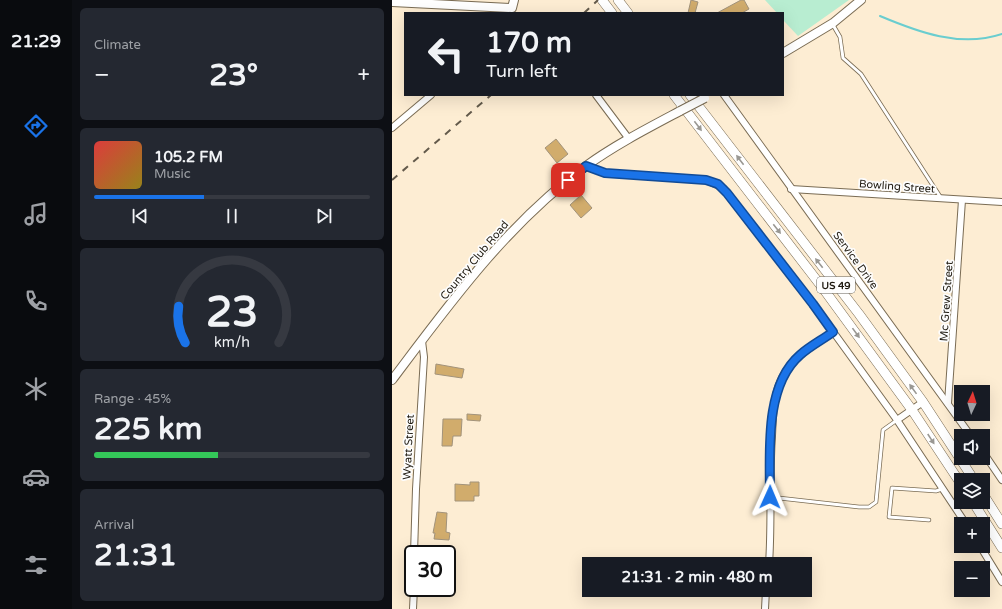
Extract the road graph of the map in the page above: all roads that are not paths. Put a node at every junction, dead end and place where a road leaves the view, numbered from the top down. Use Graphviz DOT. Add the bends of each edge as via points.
graph roads {
  1 [pos="602,0"];
  2 [pos="618,0"];
  3 [pos="861,0"];
  4 [pos="392,2"];
  5 [pos="512,7"];
  6 [pos="611,12"];
  7 [pos="627,12"];
  8 [pos="833,23"];
  9 [pos="784,52"];
  10 [pos="430,96"];
  11 [pos="597,96"];
  12 [pos="675,96"];
  13 [pos="691,96"];
  14 [pos="708,96"];
  15 [pos="725,96"];
  16 [pos="392,128"];
  17 [pos="629,139"];
  18 [pos="586,166"];
  19 [pos="791,189"];
  20 [pos="941,198"];
  21 [pos="962,200"];
  22 [pos="1002,202"];
  23 [pos="833,332"];
  24 [pos="422,341"];
  25 [pos="392,380"];
  26 [pos="923,402"];
  27 [pos="948,403"];
  28 [pos="912,410"];
  29 [pos="897,420"];
  30 [pos="966,429"];
  31 [pos="990,462"];
  32 [pos="954,473"];
  33 [pos="969,473"];
  34 [pos="1002,480"];
  35 [pos="944,489"];
  36 [pos="770,497"];
  37 [pos="990,505"];
  38 [pos="977,509"];
  39 [pos="962,517"];
  40 [pos="928,520"];
  41 [pos="1002,524"];
  42 [pos="414,545"];
  43 [pos="1002,548"];
  44 [pos="984,553"];
  45 [pos="769,557"];
  46 [pos="1002,582"];
  47 [pos="414,597"];
  48 [pos="765,597"];
  49 [pos="413,609"];
  50 [pos="764,609"];
  1 -- 6 [label="main road"];
  2 -- 7 [label="main road"];
  3 -- 8 [label="street"];
  4 -- 5 [label="street"];
  8 -- 9 [label="street"];
  8 -- 20 [label="lane" via="840,37 843,58 861,74"];
  10 -- 16 [label="street"];
  11 -- 17 [label="street"];
  12 -- 28 [label="main road, US 49, one-way" via="825,291"];
  26 -- 13 [label="main road, US 49, one-way"];
  14 -- 17 [label="street, Country Club Road, bridge"];
  15 -- 19 [label="street, Service Drive"];
  17 -- 18 [label="street, Country Club Road"];
  18 -- 23 [label="street" via="605,173 706,180 718,184"];
  18 -- 24 [label="street, Country Club Road" via="508,234"];
  19 -- 20 [label="street, Bowling Street"];
  19 -- 27 [label="street, Service Drive"];
  20 -- 21 [label="street, Bowling Street"];
  21 -- 22 [label="street, Bowling Street"];
  21 -- 27 [label="street, Mc Grew Street"];
  23 -- 29 [label="street"];
  23 -- 36 [label="street" via="800,354 783,376 778,388 773,418"];
  24 -- 25 [label="street, Country Club Road"];
  24 -- 42 [label="street, Wyatt Street" via="424,357"];
  26 -- 28 [label="street"];
  26 -- 33 [label="main road, US 49"];
  27 -- 30 [label="street, Service Drive"];
  28 -- 29 [label="street"];
  28 -- 32 [label="main road, US 49, one-way"];
  29 -- 35 [label="street"];
  29 -- 36 [label="lane" via="883,430 876,502 869,507"];
  31 -- 34 [label="street"];
  35 -- 39 [label="street"];
  35 -- 40 [label="lane" via="936,491 892,488 889,517"];
  36 -- 45 [label="street"];
  37 -- 41 [label="main road"];
  38 -- 43 [label="main road"];
  44 -- 46 [label="street"];
  47 -- 49 [label="street"];
  48 -- 50 [label="street"];
}
